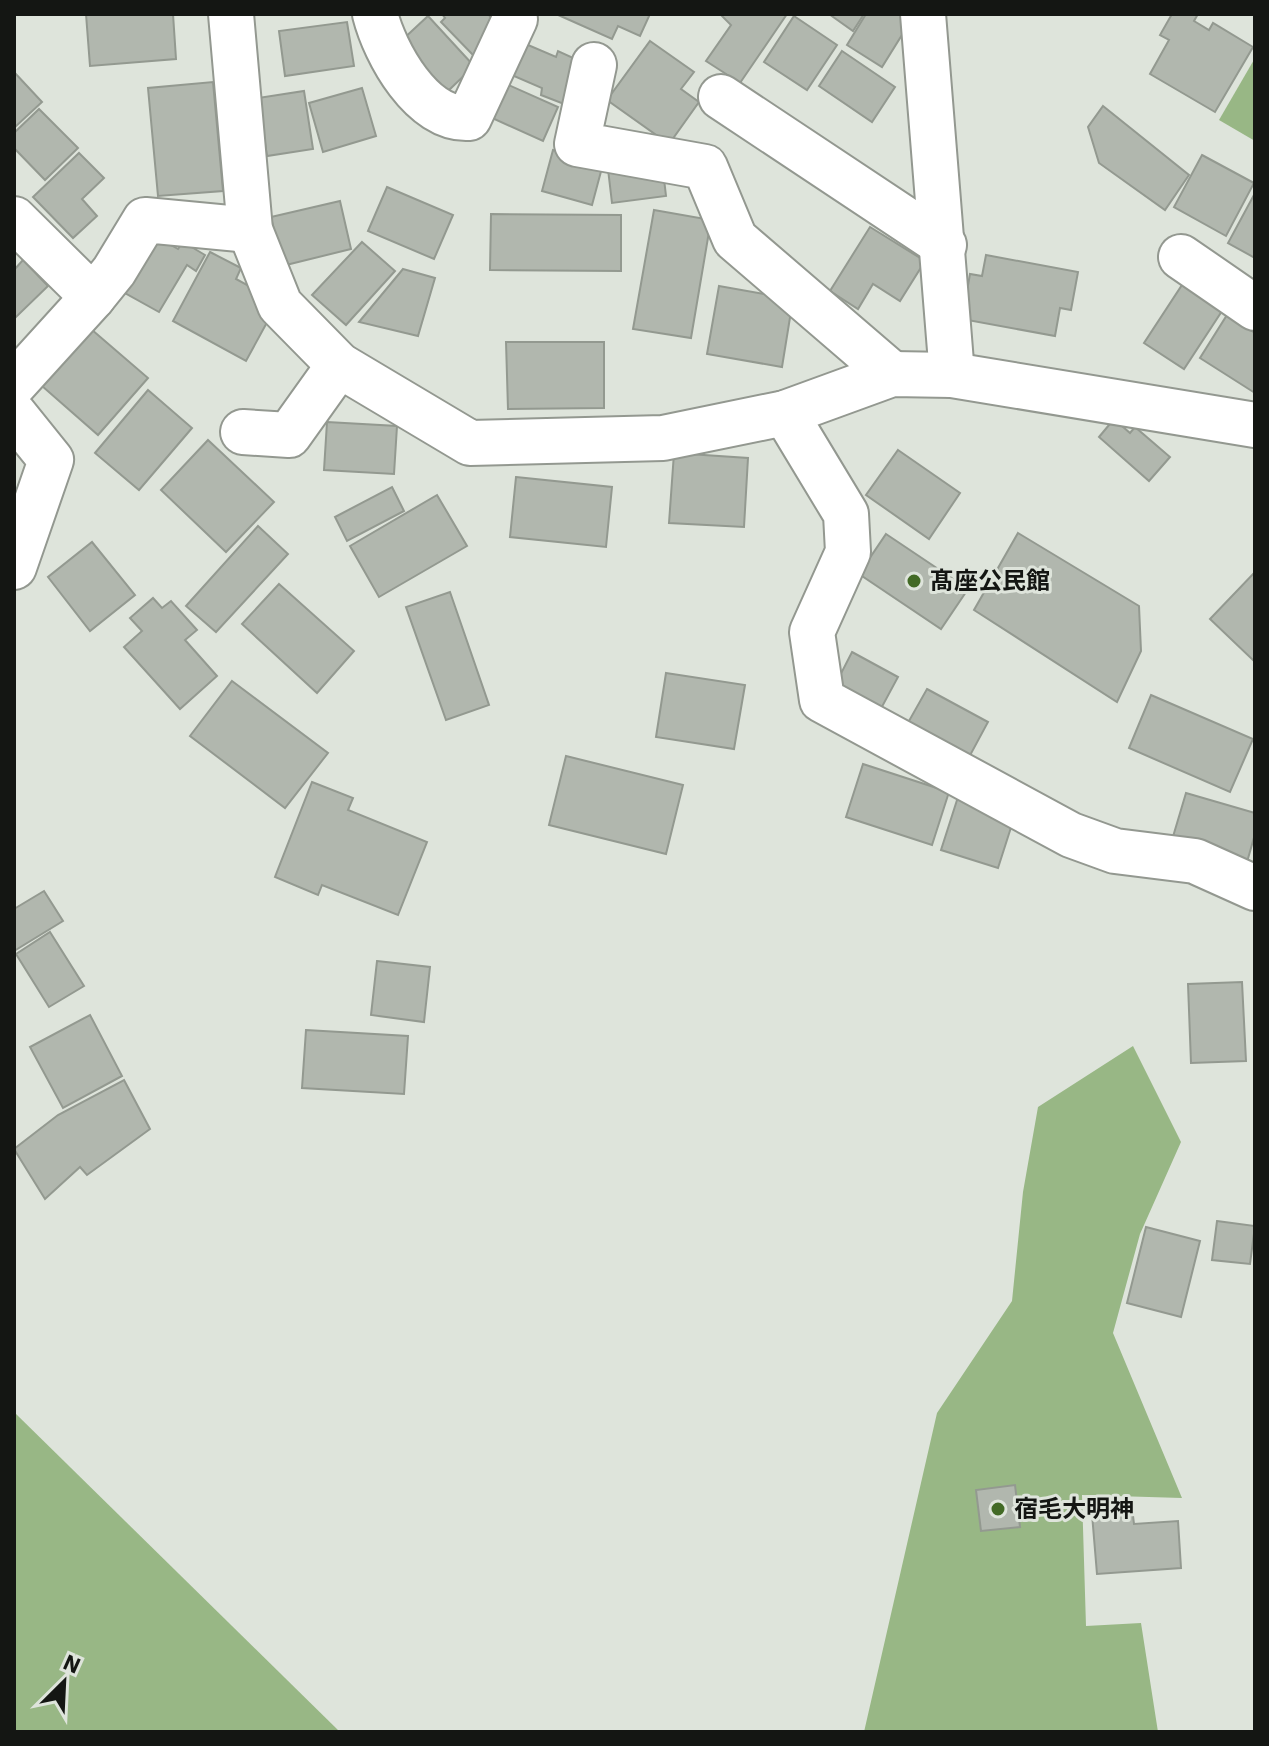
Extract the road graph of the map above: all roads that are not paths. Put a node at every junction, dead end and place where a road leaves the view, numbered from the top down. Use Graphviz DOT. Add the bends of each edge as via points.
graph roads {
  1 [pos="231,14"];
  2 [pos="375,14"];
  3 [pos="923,14"];
  4 [pos="515,19"];
  5 [pos="594,65"];
  6 [pos="721,97"];
  7 [pos="14,219"];
  8 [pos="250,230"];
  9 [pos="944,245"];
  10 [pos="1181,257"];
  11 [pos="93,297"];
  12 [pos="1255,308"];
  13 [pos="339,365"];
  14 [pos="892,374"];
  15 [pos="952,375"];
  16 [pos="14,384"];
  17 [pos="785,413"];
  18 [pos="14,414"];
  19 [pos="1255,425"];
  20 [pos="243,432"];
  21 [pos="14,567"];
  22 [pos="1255,888"];
  1 -- 8 [label="street"];
  2 -- 4 [label="street" via="413,91 454,119 469,118"];
  3 -- 9 [label="street"];
  5 -- 14 [label="street" via="577,144 705,167 735,239"];
  6 -- 9 [label="street"];
  7 -- 11 [label="street"];
  8 -- 11 [label="street" via="145,220"];
  8 -- 13 [label="street" via="280,305"];
  9 -- 15 [label="street"];
  10 -- 12 [label="street"];
  11 -- 16 [label="street"];
  13 -- 17 [label="street" via="470,443 663,438"];
  13 -- 20 [label="street" via="289,435"];
  14 -- 15 [label="street"];
  14 -- 17 [label="street"];
  15 -- 19 [label="street"];
  17 -- 22 [label="street" via="846,514 848,552 812,632 822,700 1071,835 1115,851 1195,861"];
  18 -- 21 [label="street" via="51,460"];
}
